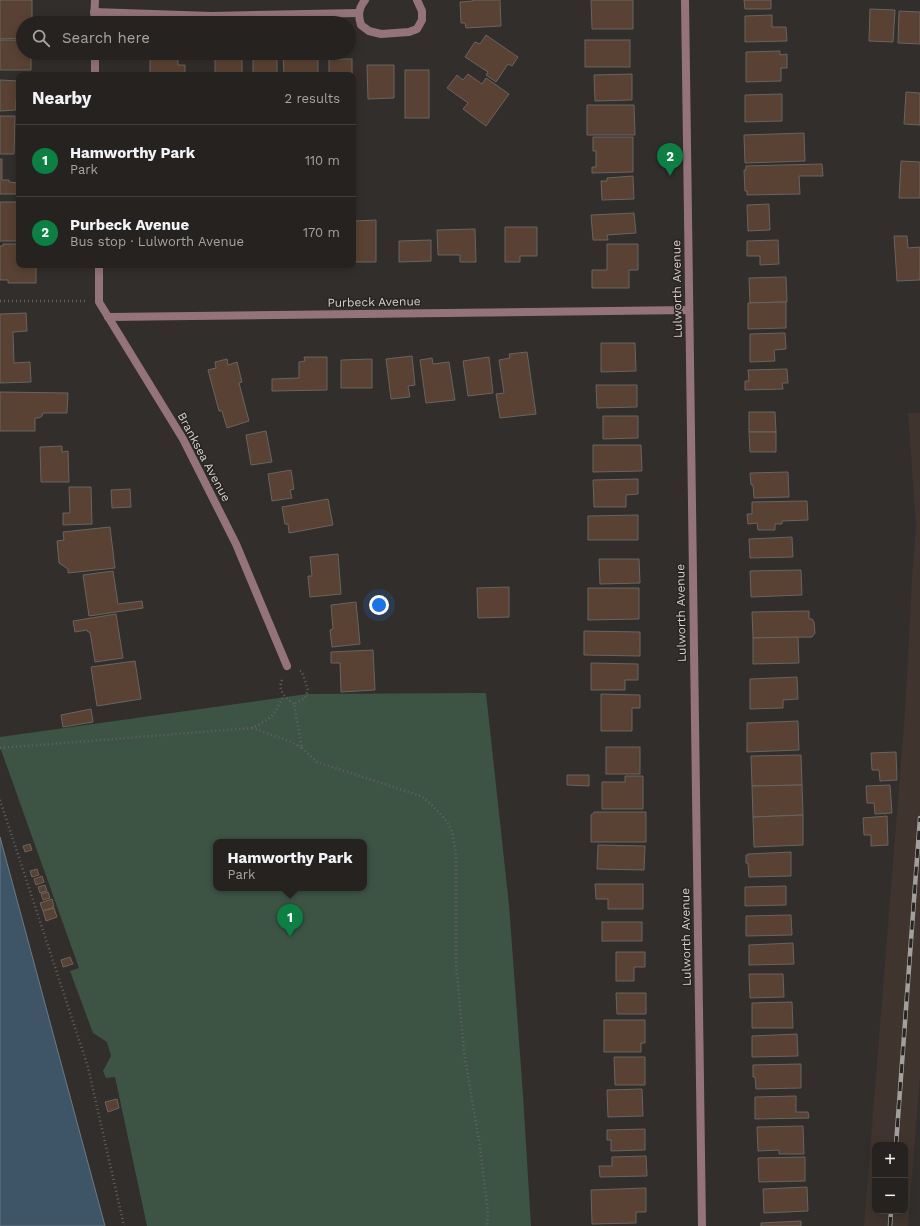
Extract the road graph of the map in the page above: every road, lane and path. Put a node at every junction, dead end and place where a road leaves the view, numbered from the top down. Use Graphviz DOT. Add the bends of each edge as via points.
graph roads {
  1 [pos="95,0"];
  2 [pos="365,0"];
  3 [pos="417,0"];
  4 [pos="685,0"];
  5 [pos="94,12"];
  6 [pos="358,13"];
  7 [pos="94,16"];
  8 [pos="95,60"];
  9 [pos="95,72"];
  10 [pos="99,268"];
  11 [pos="0,301"];
  12 [pos="99,302"];
  13 [pos="689,310"];
  14 [pos="108,317"];
  15 [pos="287,666"];
  16 [pos="294,704"];
  17 [pos="252,728"];
  18 [pos="0,748"];
  19 [pos="302,748"];
  20 [pos="0,800"];
  21 [pos="124,1226"];
  22 [pos="487,1226"];
  23 [pos="702,1226"];
  1 -- 5 [label="street"];
  2 -- 6 [label="street"];
  3 -- 6 [label="street" via="422,11 422,20 417,29 410,32 381,34 369,31 361,25"];
  4 -- 13 [label="street, Lulworth Avenue"];
  5 -- 6 [label="street" via="211,16"];
  5 -- 7 [label="street"];
  8 -- 9 [label="street"];
  10 -- 12 [label="street"];
  11 -- 12 [label="path"];
  12 -- 14 [label="street, Branksea Avenue"];
  13 -- 14 [label="street, Purbeck Avenue"];
  13 -- 23 [label="street, Lulworth Avenue"];
  14 -- 15 [label="street, Branksea Avenue" via="183,439 236,544"];
  15 -- 16 [label="path" via="302,672 308,690 305,698"];
  16 -- 17 [label="path" via="283,696 277,710 267,721"];
  16 -- 19 [label="path"];
  17 -- 18 [label="path"];
  17 -- 19 [label="path"];
  19 -- 22 [label="path" via="317,762 421,796 445,819 452,832 456,855 457,977 464,1052 488,1213"];
  20 -- 21 [label="path" via="88,1067"];
}
